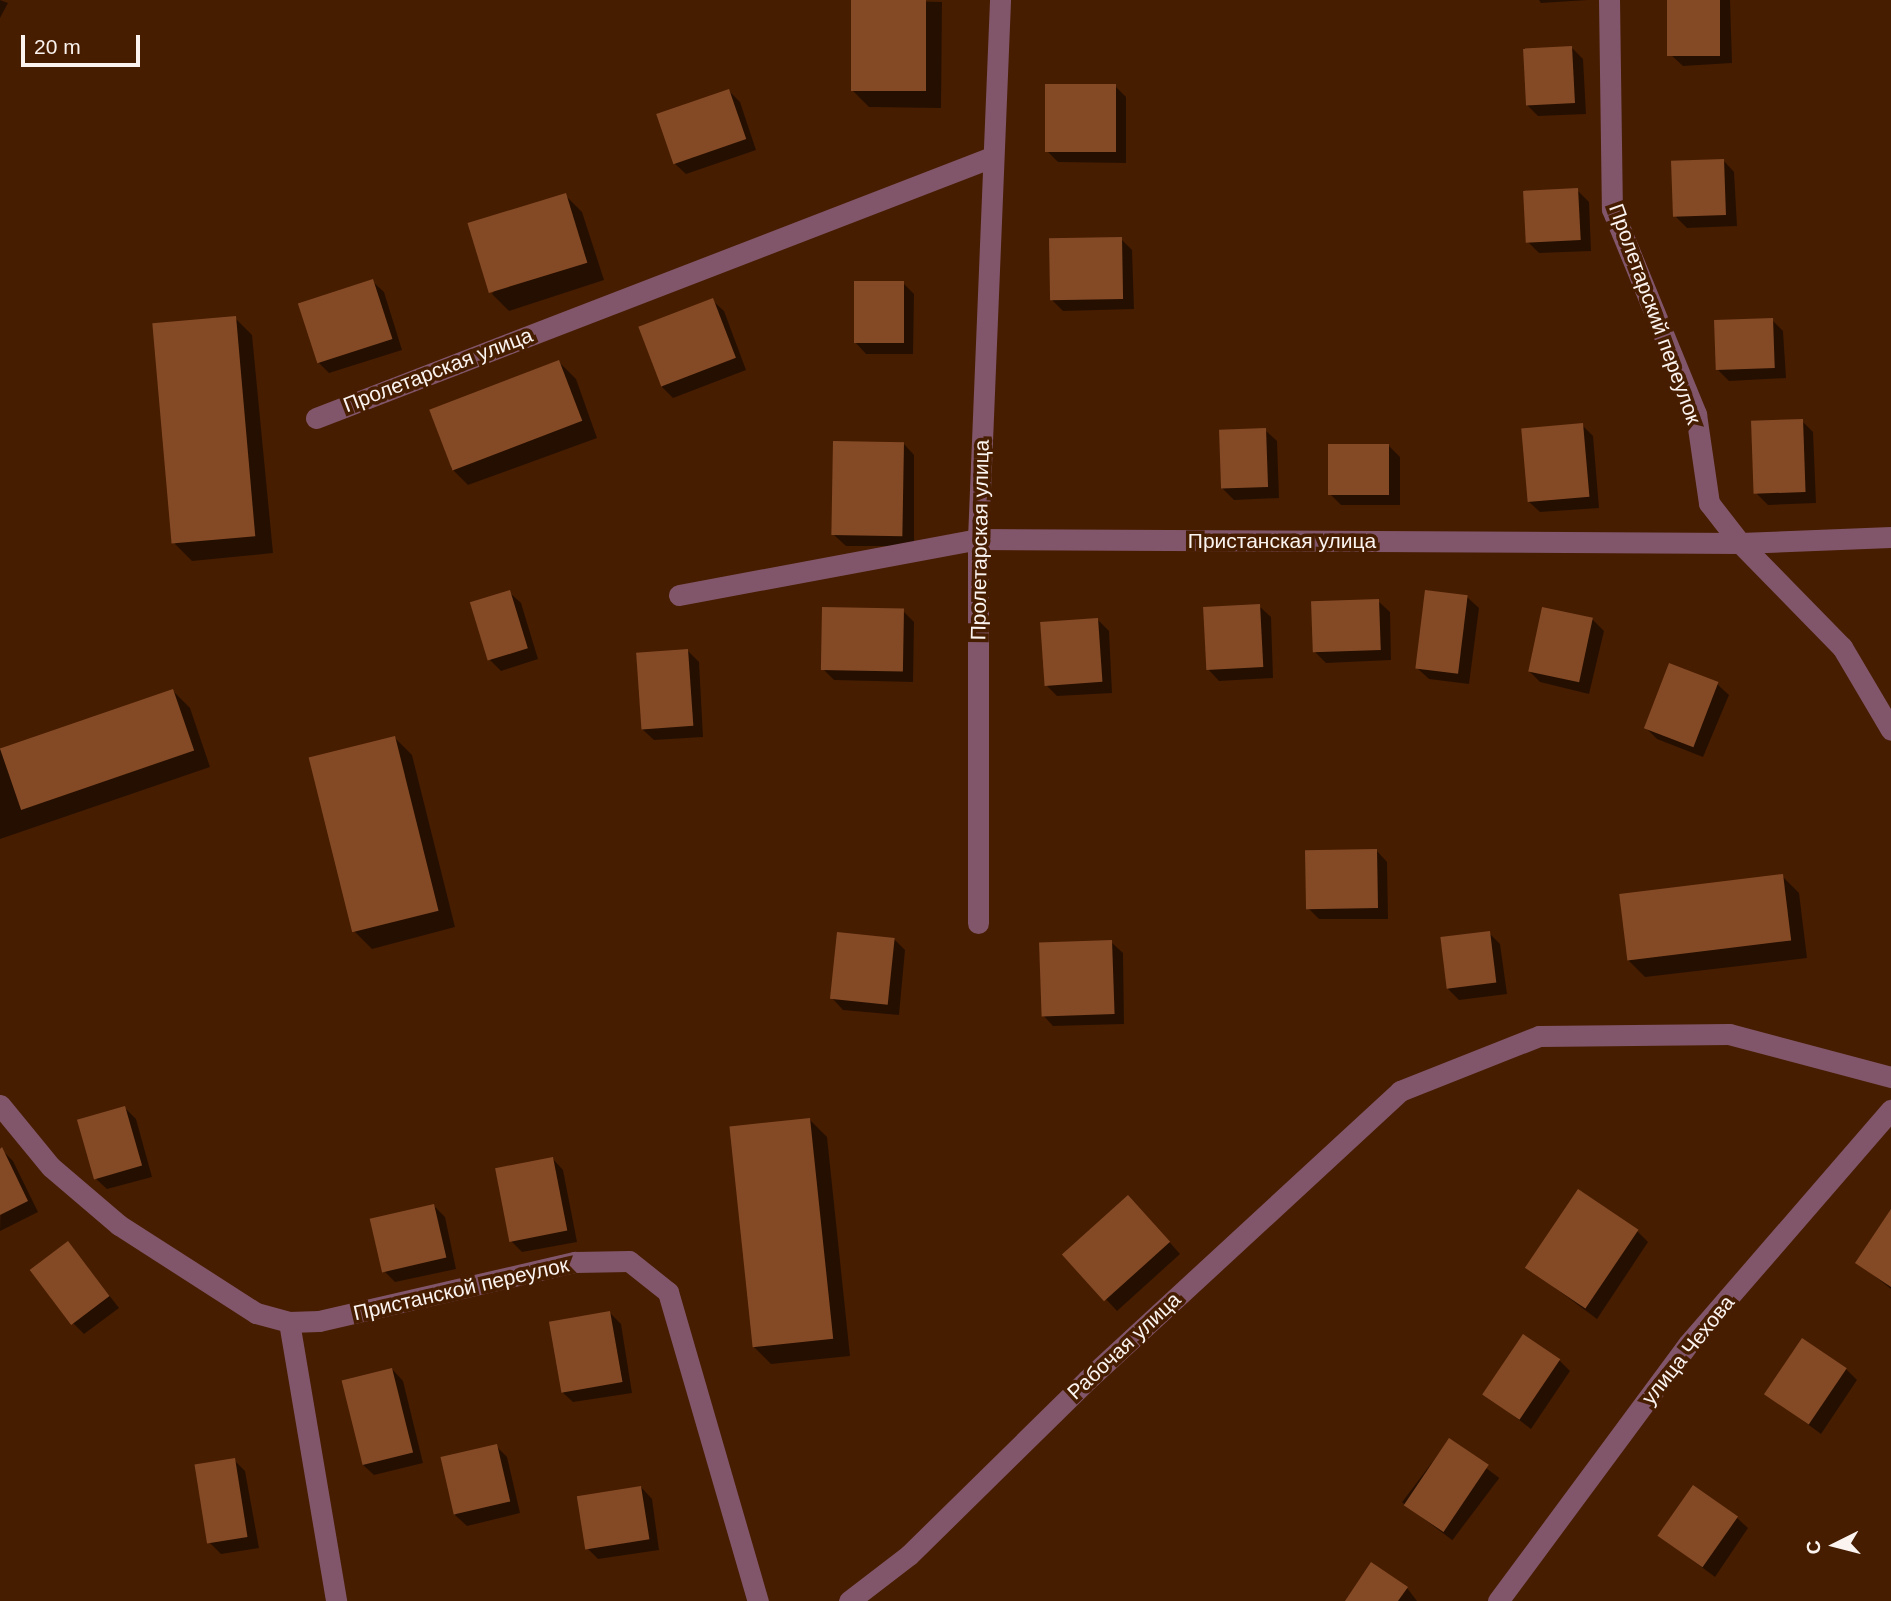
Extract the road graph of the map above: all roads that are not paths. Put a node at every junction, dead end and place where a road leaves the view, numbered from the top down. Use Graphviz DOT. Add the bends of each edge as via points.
graph roads {
  1 [pos="1000,0"];
  2 [pos="1609,0"];
  3 [pos="992,157"];
  4 [pos="316,418"];
  5 [pos="1891,537"];
  6 [pos="978,539"];
  7 [pos="1740,543"];
  8 [pos="679,595"];
  9 [pos="1891,730"];
  10 [pos="978,923"];
  11 [pos="1891,1077"];
  12 [pos="0,1105"];
  13 [pos="1891,1110"];
  14 [pos="289,1322"];
  15 [pos="336,1601"];
  16 [pos="758,1601"];
  17 [pos="849,1601"];
  18 [pos="1498,1601"];
  1 -- 3 [label="street, Пролетарская улица"];
  2 -- 7 [label="street, Пролетарский переулок" via="1612,209 1696,414 1709,503"];
  3 -- 4 [label="street, Пролетарская улица"];
  3 -- 6 [label="street, Пролетарская улица"];
  5 -- 7 [label="street, Пристанская улица"];
  6 -- 7 [label="street, Пристанская улица"];
  6 -- 8 [label="street, Пристанская улица"];
  6 -- 10 [label="street, Пролетарская улица"];
  7 -- 9 [label="street, Пролетарский переулок" via="1842,647"];
  11 -- 17 [label="street, Рабочая улица" via="1729,1034 1539,1036 1400,1091 1097,1370 909,1555"];
  12 -- 14 [label="street, Пристанской переулок" via="51,1167 119,1225 256,1313"];
  13 -- 18 [label="street, улица Чехова" via="1688,1344"];
  14 -- 15 [label="street"];
  14 -- 16 [label="street, Пристанской переулок" via="318,1321 575,1262 629,1261 668,1292"];
}
